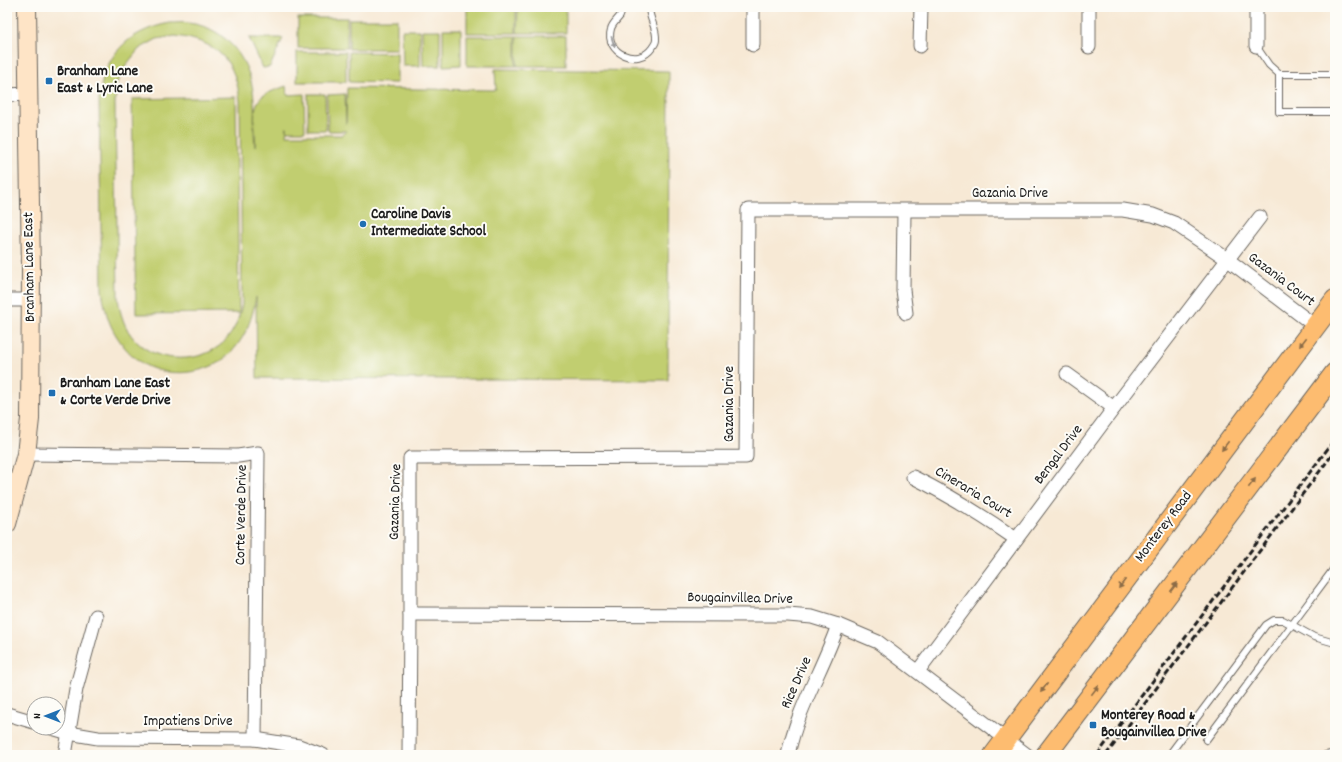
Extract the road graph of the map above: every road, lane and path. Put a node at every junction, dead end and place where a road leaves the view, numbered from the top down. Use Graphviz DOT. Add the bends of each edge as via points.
graph roads {
  1 [pos="27,7"];
  2 [pos="623,7"];
  3 [pos="649,7"];
  4 [pos="753,7"];
  5 [pos="921,7"];
  6 [pos="1089,7"];
  7 [pos="1256,7"];
  8 [pos="753,45"];
  9 [pos="920,46"];
  10 [pos="1256,46"];
  11 [pos="1089,47"];
  12 [pos="1279,74"];
  13 [pos="1335,74"];
  14 [pos="28,94"];
  15 [pos="7,95"];
  16 [pos="1335,112"];
  17 [pos="904,211"];
  18 [pos="1260,217"];
  19 [pos="1227,259"];
  20 [pos="7,300"];
  21 [pos="31,300"];
  22 [pos="1335,300"];
  23 [pos="906,313"];
  24 [pos="1315,326"];
  25 [pos="1335,373"];
  26 [pos="1067,374"];
  27 [pos="1114,408"];
  28 [pos="26,454"];
  29 [pos="913,477"];
  30 [pos="7,524"];
  31 [pos="1016,539"];
  32 [pos="1335,567"];
  33 [pos="410,614"];
  34 [pos="96,616"];
  35 [pos="838,625"];
  36 [pos="1292,625"];
  37 [pos="1335,643"];
  38 [pos="918,671"];
  39 [pos="7,714"];
  40 [pos="26,720"];
  41 [pos="66,732"];
  42 [pos="69,733"];
  43 [pos="255,739"];
  44 [pos="1206,740"];
  45 [pos="999,747"];
  46 [pos="1335,753"];
  47 [pos="65,755"];
  48 [pos="323,755"];
  49 [pos="409,755"];
  50 [pos="788,755"];
  51 [pos="1027,755"];
  52 [pos="1046,755"];
  53 [pos="1169,755"];
  54 [pos="1326,755"];
  1 -- 14 [label="street, Branham Lane East"];
  2 -- 3 [label="lane, one-way" via="611,28 611,41 617,52 627,57 640,57 650,51 656,41 656,30 649,15"];
  4 -- 8 [label="street"];
  5 -- 9 [label="street"];
  6 -- 11 [label="street"];
  7 -- 10 [label="street"];
  10 -- 12 [label="lane" via="1269,65"];
  12 -- 13 [label="lane"];
  12 -- 16 [label="lane" via="1279,112"];
  14 -- 15 [label="street"];
  14 -- 21 [label="street, Branham Lane East"];
  17 -- 19 [label="street, Gazania Drive" via="1123,210 1152,215 1174,223"];
  17 -- 23 [label="street" via="902,290"];
  17 -- 33 [label="street, Gazania Drive" via="748,210 746,458 410,458"];
  18 -- 19 [label="street, Bengal Drive"];
  19 -- 24 [label="street, Gazania Court"];
  19 -- 27 [label="street, Bengal Drive"];
  20 -- 21 [label="street"];
  21 -- 28 [label="street, Branham Lane East" via="30,405"];
  22 -- 24 [label="main road, Monterey Road"];
  24 -- 45 [label="main road, Monterey Road, one-way"];
  52 -- 25 [label="main road, one-way"];
  26 -- 27 [label="street"];
  27 -- 31 [label="street, Bengal Drive"];
  28 -- 30 [label="street, Branham Lane East"];
  28 -- 43 [label="street, Corte Verde Drive" via="238,456 258,453"];
  29 -- 31 [label="street, Cineraria Court" via="942,491"];
  31 -- 38 [label="street, Bengal Drive"];
  32 -- 36 [label="lane"];
  33 -- 35 [label="street, Bougainvillea Drive" via="788,615 812,617"];
  33 -- 49 [label="street, Gazania Drive"];
  34 -- 42 [label="street" via="76,689"];
  35 -- 38 [label="street, Bougainvillea Drive" via="878,642"];
  35 -- 50 [label="street, Rice Drive" via="797,721"];
  36 -- 37 [label="lane"];
  36 -- 44 [label="lane"];
  36 -- 53 [label="lane" via="1283,620 1274,620 1266,625"];
  38 -- 45 [label="street, Bougainvillea Drive"];
  39 -- 40 [label="street"];
  41 -- 42 [label="street, Impatiens Drive"];
  42 -- 43 [label="street, Impatiens Drive" via="98,738"];
  42 -- 47 [label="street"];
  43 -- 48 [label="street, Impatiens Drive" via="299,746"];
  45 -- 51 [label="street, Bougainvillea Drive"];
  46 -- 54 [label="lane"];
}
